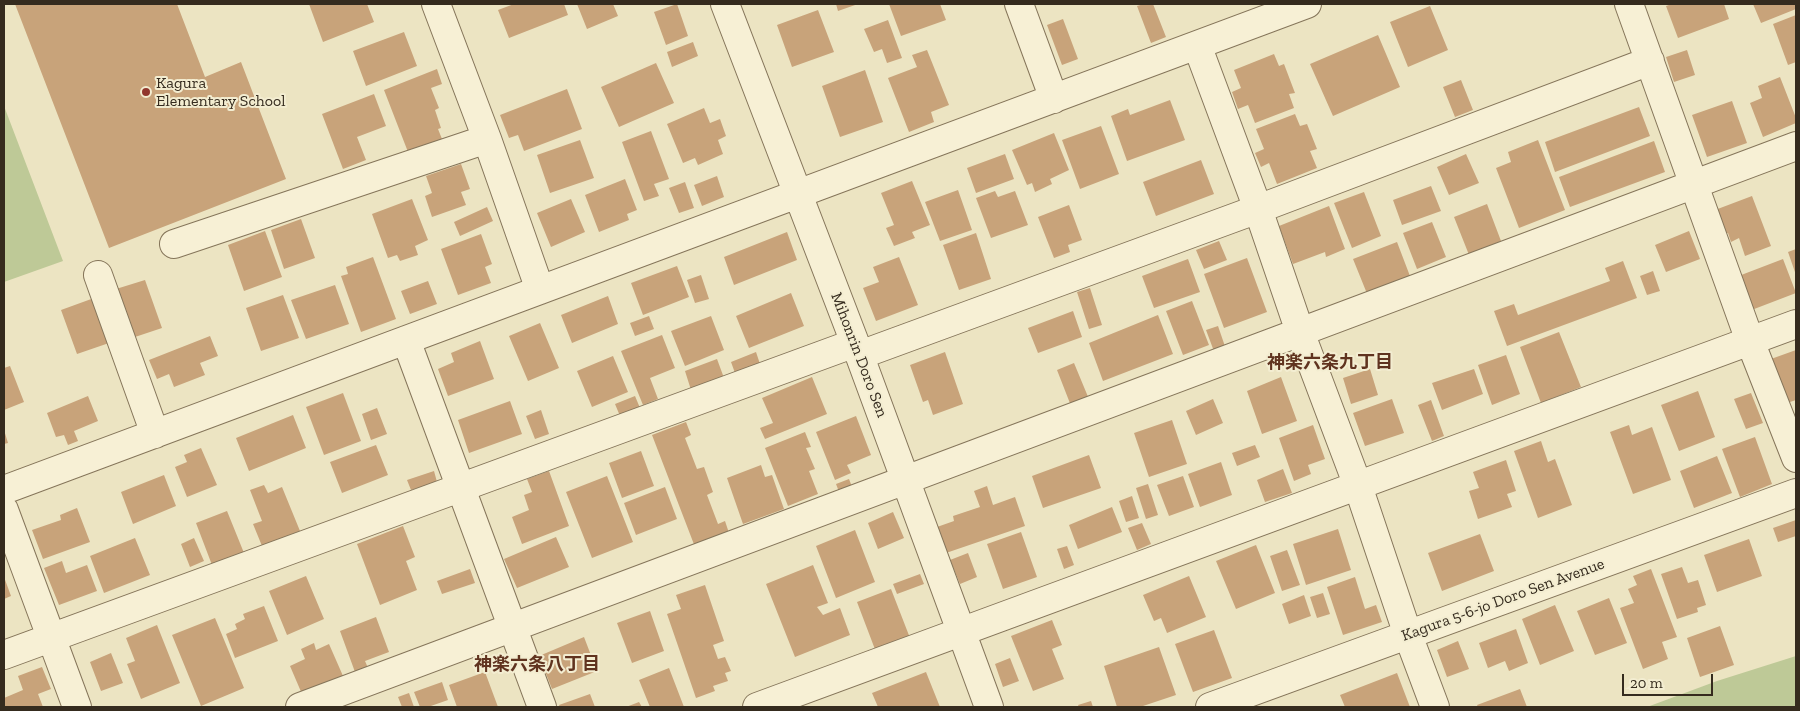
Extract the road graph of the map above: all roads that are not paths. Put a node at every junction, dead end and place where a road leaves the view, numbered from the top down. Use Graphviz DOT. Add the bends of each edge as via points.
graph roads {
  1 [pos="436,4"];
  2 [pos="725,4"];
  3 [pos="1019,4"];
  4 [pos="1307,4"];
  5 [pos="1629,4"];
  6 [pos="1197,45"];
  7 [pos="1650,61"];
  8 [pos="1054,98"];
  9 [pos="487,139"];
  10 [pos="1796,146"];
  11 [pos="1694,184"];
  12 [pos="797,194"];
  13 [pos="1258,209"];
  14 [pos="174,244"];
  15 [pos="98,275"];
  16 [pos="540,290"];
  17 [pos="1796,324"];
  18 [pos="1300,332"];
  19 [pos="406,340"];
  20 [pos="1750,341"];
  21 [pos="858,349"];
  22 [pos="155,434"];
  23 [pos="1796,458"];
  24 [pos="905,480"];
  25 [pos="1358,486"];
  26 [pos="460,488"];
  27 [pos="4,490"];
  28 [pos="1796,493"];
  29 [pos="4,510"];
  30 [pos="512,628"];
  31 [pos="962,632"];
  32 [pos="1408,635"];
  33 [pos="50,638"];
  34 [pos="4,655"];
  35 [pos="77,707"];
  36 [pos="300,707"];
  37 [pos="542,707"];
  38 [pos="757,707"];
  39 [pos="989,707"];
  40 [pos="1210,707"];
  41 [pos="1435,707"];
  1 -- 9 [label="street"];
  2 -- 12 [label="street, Mihonrin Doro Sen"];
  3 -- 8 [label="street"];
  4 -- 6 [label="street"];
  5 -- 7 [label="street"];
  6 -- 8 [label="street"];
  6 -- 13 [label="street"];
  7 -- 11 [label="street"];
  7 -- 13 [label="street"];
  8 -- 12 [label="street"];
  9 -- 14 [label="street"];
  9 -- 16 [label="street"];
  10 -- 11 [label="street"];
  11 -- 18 [label="street"];
  11 -- 20 [label="street"];
  12 -- 16 [label="street"];
  12 -- 21 [label="street, Mihonrin Doro Sen"];
  13 -- 18 [label="street"];
  13 -- 21 [label="street"];
  15 -- 22 [label="street"];
  16 -- 19 [label="street"];
  17 -- 20 [label="street"];
  18 -- 24 [label="street"];
  18 -- 25 [label="street"];
  19 -- 22 [label="street"];
  19 -- 26 [label="street"];
  20 -- 23 [label="street"];
  20 -- 25 [label="street"];
  21 -- 24 [label="street, Mihonrin Doro Sen"];
  21 -- 26 [label="street"];
  22 -- 27 [label="street"];
  24 -- 30 [label="street"];
  24 -- 31 [label="street, Mihonrin Doro Sen"];
  25 -- 31 [label="street"];
  25 -- 32 [label="street"];
  26 -- 30 [label="street"];
  26 -- 33 [label="street"];
  28 -- 32 [label="street, Kagura 5-6-jo Doro Sen Avenue"];
  29 -- 33 [label="street"];
  30 -- 36 [label="street"];
  30 -- 37 [label="street"];
  31 -- 38 [label="street"];
  31 -- 39 [label="street, Mihonrin Doro Sen"];
  32 -- 40 [label="street, Kagura 5-6-jo Doro Sen Avenue"];
  32 -- 41 [label="street"];
  33 -- 34 [label="street"];
  33 -- 35 [label="street"];
}
